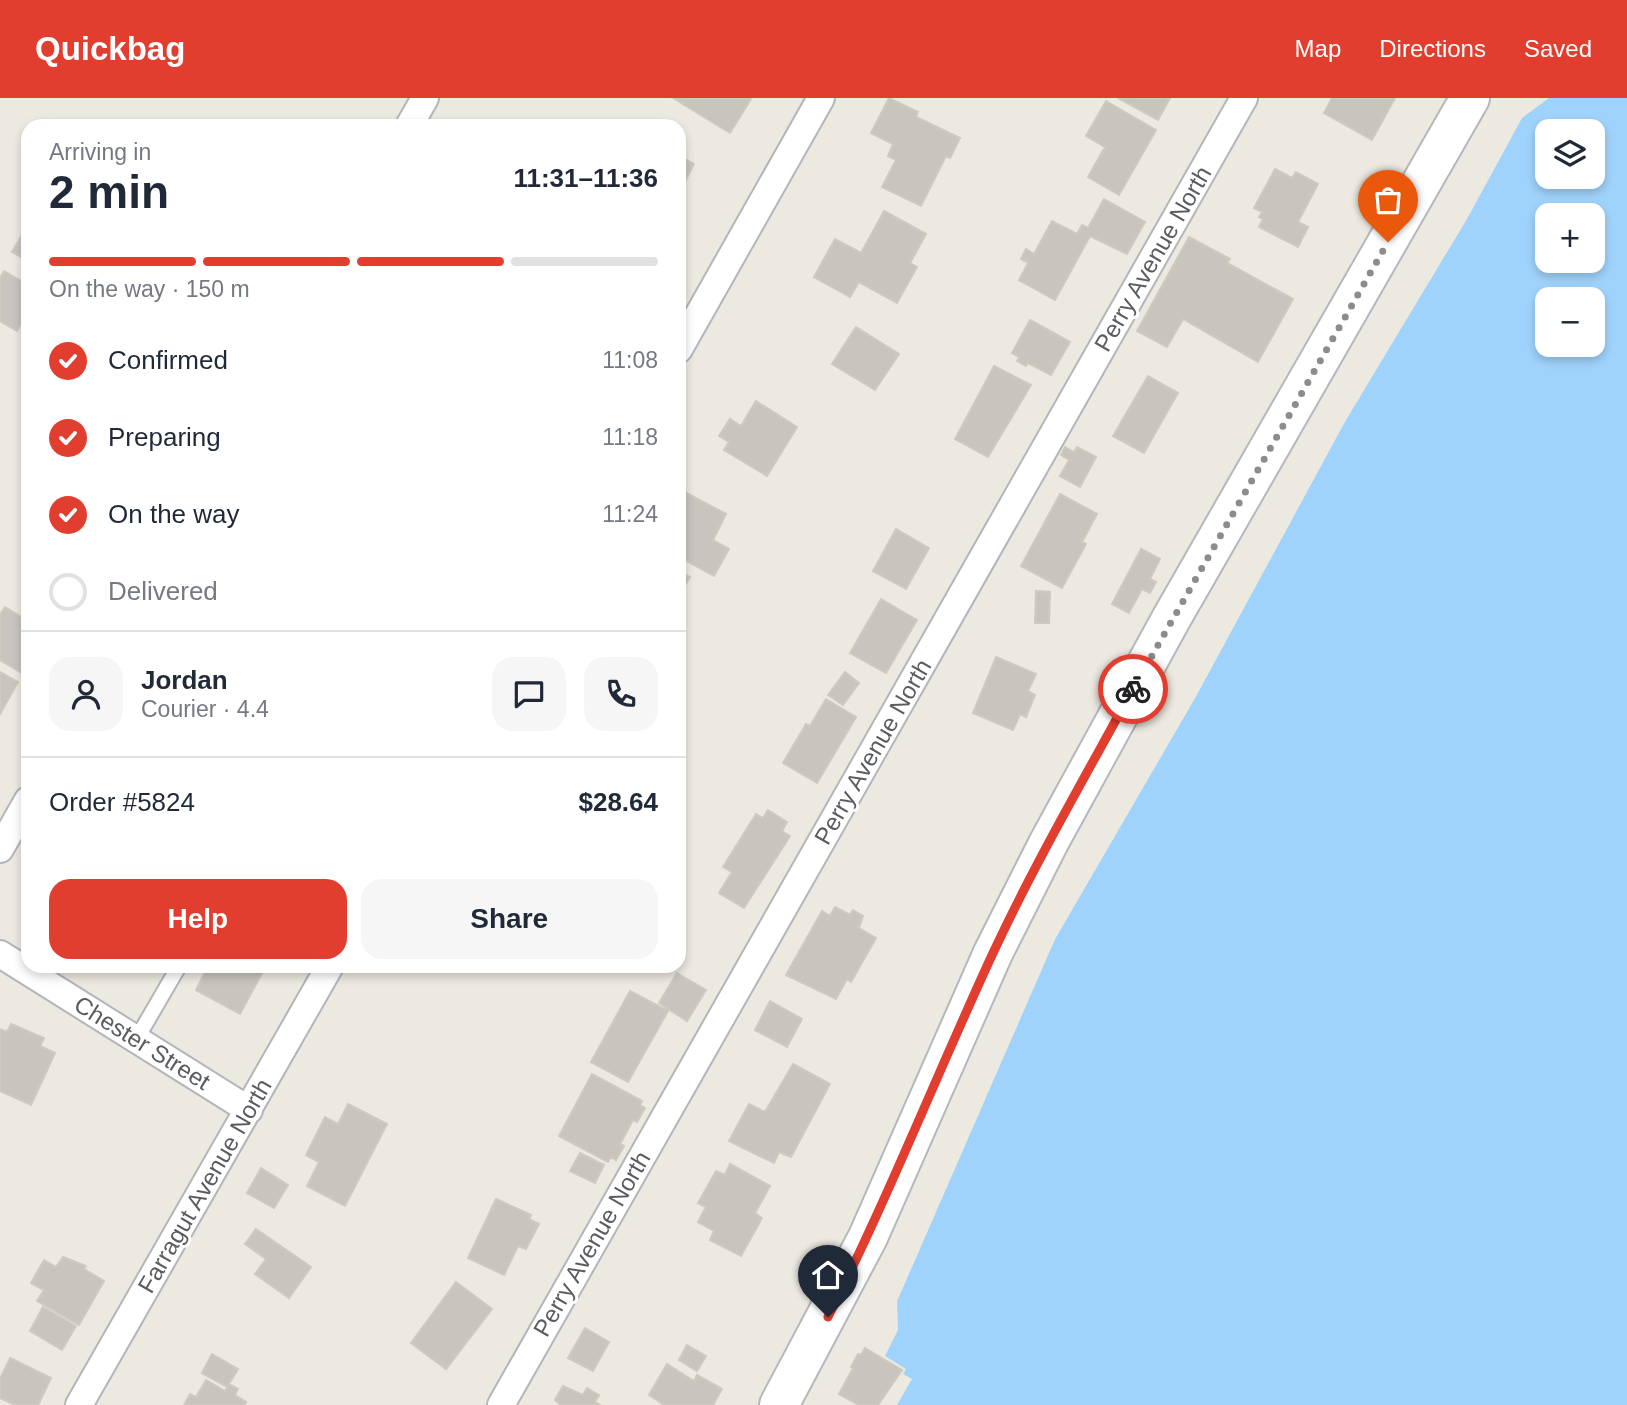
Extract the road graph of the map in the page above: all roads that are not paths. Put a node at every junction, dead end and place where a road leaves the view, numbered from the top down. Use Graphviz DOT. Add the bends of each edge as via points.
graph roads {
  1 [pos="425,98"];
  2 [pos="821,98"];
  3 [pos="1244,98"];
  4 [pos="1470,98"];
  5 [pos="413,119"];
  6 [pos="686,337"];
  7 [pos="21,812"];
  8 [pos="0,849"];
  9 [pos="0,954"];
  10 [pos="21,967"];
  11 [pos="30,973"];
  12 [pos="174,973"];
  13 [pos="326,973"];
  14 [pos="136,1040"];
  15 [pos="249,1110"];
  16 [pos="79,1405"];
  17 [pos="501,1405"];
  18 [pos="779,1405"];
  1 -- 5 [label="street"];
  2 -- 6 [label="street"];
  3 -- 17 [label="street, Perry Avenue North"];
  4 -- 18 [label="main road" via="1049,842 993,953 868,1237"];
  7 -- 8 [label="street"];
  9 -- 10 [label="street, Chester Street"];
  11 -- 14 [label="street, Chester Street"];
  12 -- 14 [label="lane"];
  13 -- 15 [label="street, Farragut Avenue North"];
  14 -- 15 [label="street, Chester Street"];
  15 -- 16 [label="street, Farragut Avenue North"];
}
